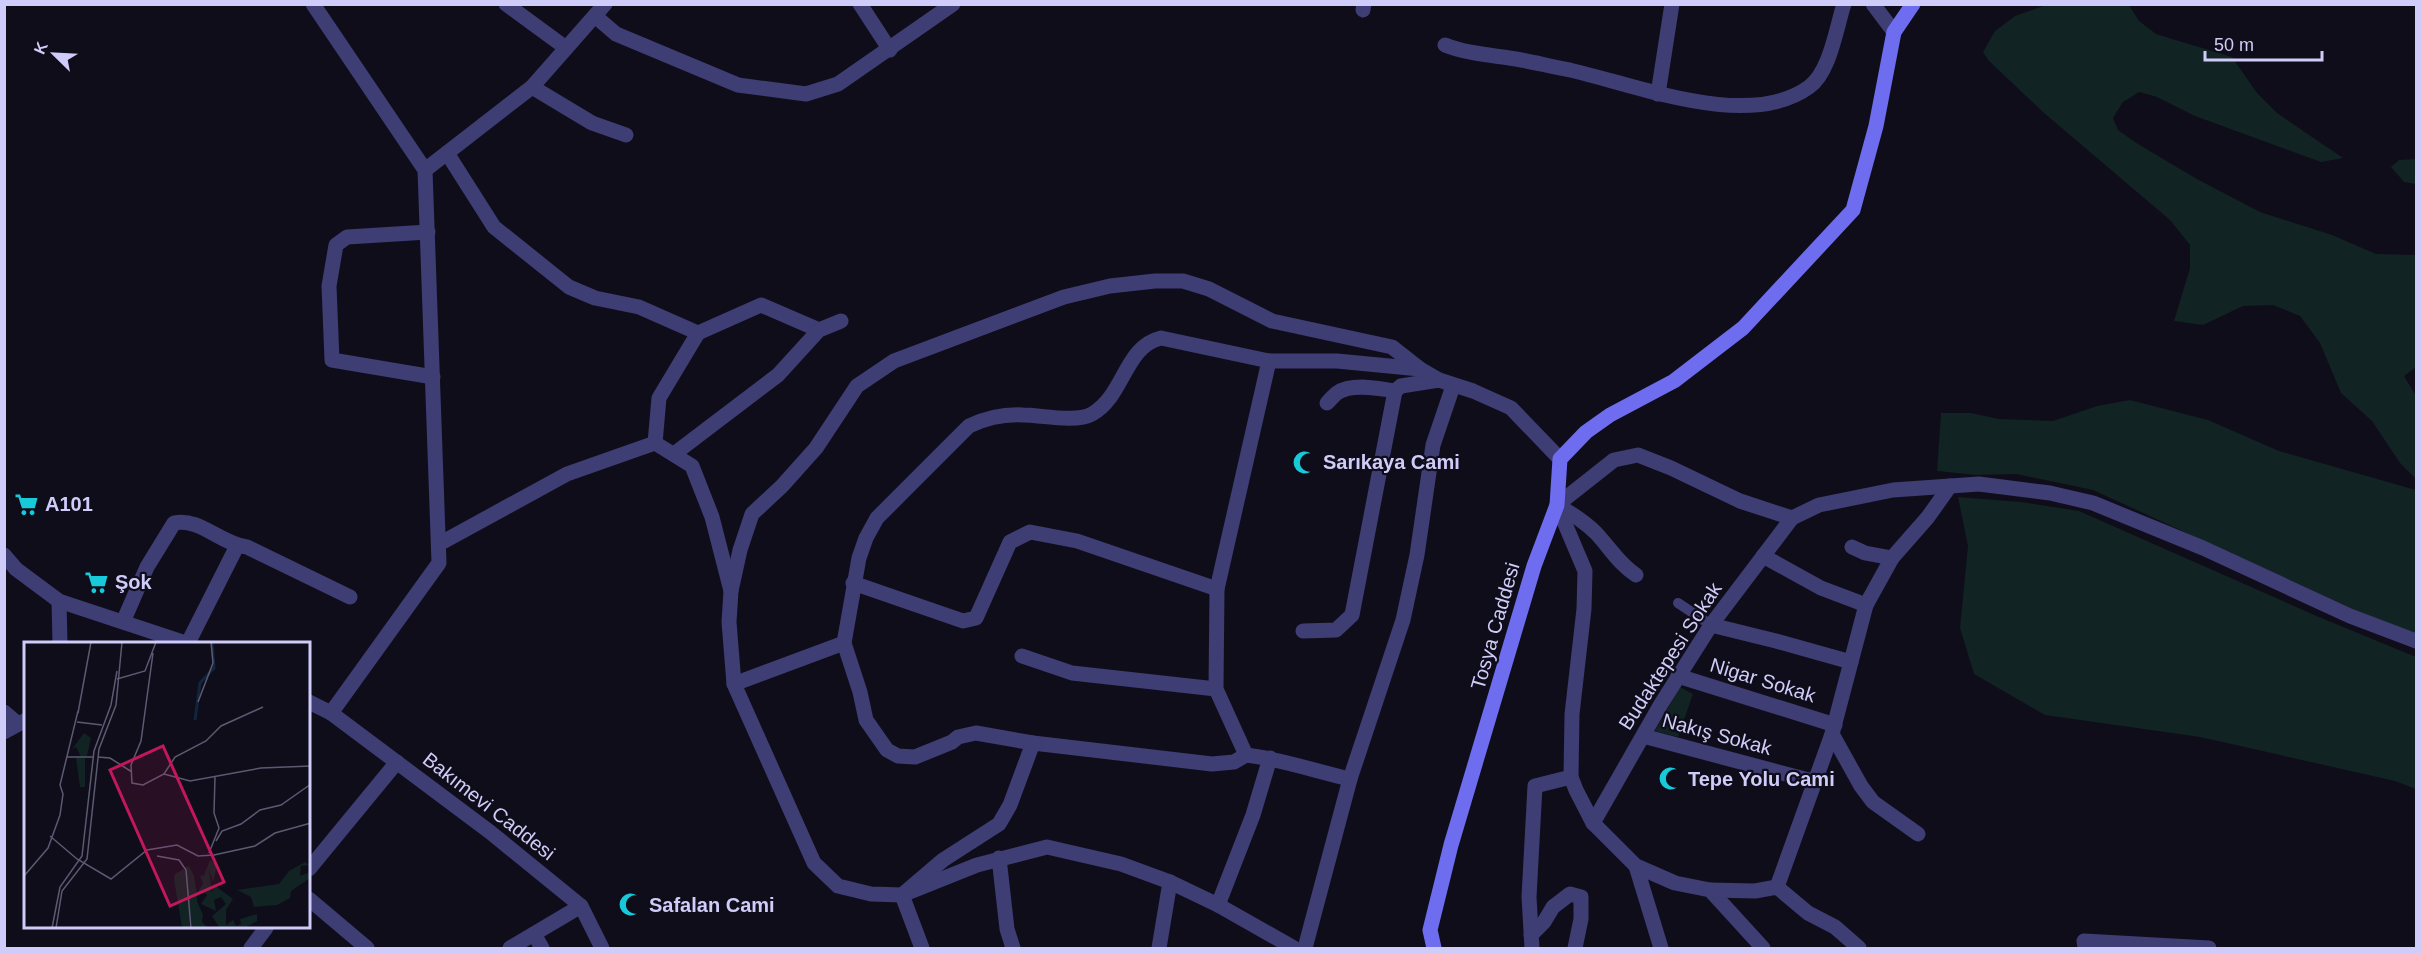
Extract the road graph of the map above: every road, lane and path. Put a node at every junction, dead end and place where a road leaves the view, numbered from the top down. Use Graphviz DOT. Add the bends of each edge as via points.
graph roads {
  1 [pos="313,4"];
  2 [pos="506,4"];
  3 [pos="605,4"];
  4 [pos="860,4"];
  5 [pos="953,4"];
  6 [pos="1672,4"];
  7 [pos="1844,4"];
  8 [pos="1874,4"];
  9 [pos="1913,4"];
  10 [pos="595,16"];
  11 [pos="1894,32"];
  12 [pos="1445,45"];
  13 [pos="566,48"];
  14 [pos="890,50"];
  15 [pos="532,87"];
  16 [pos="1658,94"];
  17 [pos="626,135"];
  18 [pos="447,153"];
  19 [pos="425,170"];
  20 [pos="428,232"];
  21 [pos="841,321"];
  22 [pos="819,330"];
  23 [pos="698,333"];
  24 [pos="1269,362"];
  25 [pos="1420,369"];
  26 [pos="433,377"];
  27 [pos="1446,383"];
  28 [pos="1395,392"];
  29 [pos="1327,403"];
  30 [pos="655,443"];
  31 [pos="674,454"];
  32 [pos="1560,459"];
  33 [pos="1950,486"];
  34 [pos="1557,505"];
  35 [pos="1792,518"];
  36 [pos="439,544"];
  37 [pos="237,546"];
  38 [pos="1852,546"];
  39 [pos="4,555"];
  40 [pos="1763,556"];
  41 [pos="1892,558"];
  42 [pos="1636,575"];
  43 [pos="853,584"];
  44 [pos="1216,589"];
  45 [pos="731,591"];
  46 [pos="350,597"];
  47 [pos="59,601"];
  48 [pos="1678,603"];
  49 [pos="1866,605"];
  50 [pos="123,622"];
  51 [pos="1711,625"];
  52 [pos="1303,632"];
  53 [pos="165,640"];
  54 [pos="2416,641"];
  55 [pos="60,642"];
  56 [pos="189,642"];
  57 [pos="844,643"];
  58 [pos="1022,656"];
  59 [pos="1851,662"];
  60 [pos="1678,676"];
  61 [pos="734,684"];
  62 [pos="1216,689"];
  63 [pos="310,702"];
  64 [pos="4,712"];
  65 [pos="331,713"];
  66 [pos="16,725"];
  67 [pos="1833,729"];
  68 [pos="1643,736"];
  69 [pos="1033,743"];
  70 [pos="1246,755"];
  71 [pos="1270,758"];
  72 [pos="397,762"];
  73 [pos="1571,777"];
  74 [pos="1350,779"];
  75 [pos="1815,782"];
  76 [pos="1593,823"];
  77 [pos="1918,834"];
  78 [pos="999,858"];
  79 [pos="1636,866"];
  80 [pos="310,867"];
  81 [pos="1170,882"];
  82 [pos="1777,887"];
  83 [pos="1710,890"];
  84 [pos="902,895"];
  85 [pos="310,900"];
  86 [pos="1218,905"];
  87 [pos="581,906"];
  88 [pos="265,929"];
  89 [pos="534,934"];
  90 [pos="1532,941"];
  91 [pos="251,948"];
  92 [pos="367,948"];
  93 [pos="510,948"];
  94 [pos="542,948"];
  95 [pos="602,948"];
  96 [pos="922,948"];
  97 [pos="1013,948"];
  98 [pos="1159,948"];
  99 [pos="1294,948"];
  100 [pos="1305,948"];
  101 [pos="1434,948"];
  102 [pos="1575,948"];
  103 [pos="1661,948"];
  104 [pos="1763,948"];
  105 [pos="1859,948"];
  106 [pos="2085,948"];
  107 [pos="2209,948"];
  1 -- 19 [label="street"];
  2 -- 13 [label="street"];
  3 -- 10 [label="street"];
  4 -- 14 [label="street"];
  5 -- 14 [label="street"];
  6 -- 16 [label="street"];
  7 -- 16 [label="street" via="1828,59 1820,78 1809,88 1788,98 1739,105 1697,103"];
  8 -- 11 [label="street"];
  9 -- 11 [label="main road"];
  10 -- 13 [label="street"];
  10 -- 14 [label="street" via="616,34 738,85 806,94 838,84"];
  11 -- 32 [label="main road" via="1876,126 1852,210 1743,327 1674,381 1586,432"];
  12 -- 16 [label="street" via="1458,51 1601,76"];
  13 -- 15 [label="street"];
  15 -- 17 [label="street" via="592,123"];
  15 -- 18 [label="street"];
  18 -- 19 [label="street"];
  18 -- 23 [label="street" via="494,227 569,287 594,298 639,307"];
  19 -- 20 [label="street"];
  20 -- 26 [label="street"];
  20 -- 26 [label="street" via="347,237 336,245 329,286 332,360"];
  21 -- 22 [label="street"];
  22 -- 23 [label="street" via="761,305"];
  22 -- 31 [label="street" via="777,375"];
  23 -- 30 [label="street" via="659,398"];
  24 -- 25 [label="street" via="1337,361"];
  24 -- 43 [label="street" via="1161,338 1149,341 1140,350 1117,390 1090,415 986,418 969,426 877,518 866,537"];
  24 -- 44 [label="street"];
  25 -- 27 [label="street"];
  25 -- 45 [label="street" via="1392,347 1272,321 1209,289 1183,281 1110,286 1064,297 894,361 857,386 816,448 752,514"];
  26 -- 36 [label="street"];
  27 -- 28 [label="street" via="1401,386"];
  27 -- 32 [label="street" via="1511,408"];
  27 -- 74 [label="street" via="1418,555 1403,620"];
  28 -- 29 [label="street" via="1354,388 1338,392"];
  28 -- 52 [label="street" via="1352,615 1336,630"];
  30 -- 31 [label="street"];
  30 -- 36 [label="street" via="567,474"];
  31 -- 45 [label="street" via="692,466 712,517"];
  32 -- 34 [label="main road, Tosya Caddesi"];
  33 -- 35 [label="street" via="1893,490 1819,505"];
  33 -- 41 [label="street, Nigar Sokak"];
  33 -- 54 [label="street" via="2006,486 2093,503"];
  34 -- 35 [label="street" via="1614,460 1638,455 1740,501"];
  34 -- 42 [label="street" via="1596,533 1624,568"];
  34 -- 73 [label="street" via="1585,571 1572,714"];
  34 -- 101 [label="main road, Tosya Caddesi" via="1534,566 1426,932"];
  35 -- 40 [label="street, Budaktepesi Sokak"];
  36 -- 65 [label="street" via="439,563"];
  37 -- 46 [label="street" via="247,547"];
  37 -- 50 [label="street" via="185,521 174,524 147,567"];
  37 -- 56 [label="street"];
  38 -- 41 [label="street"];
  39 -- 47 [label="street" via="16,569"];
  40 -- 49 [label="street" via="1821,588"];
  40 -- 51 [label="street, Budaktepesi Sokak"];
  41 -- 49 [label="street, Nigar Sokak"];
  43 -- 44 [label="street" via="963,621 976,618 1010,542 1030,532 1077,541"];
  43 -- 57 [label="street"];
  44 -- 62 [label="street"];
  45 -- 61 [label="street"];
  47 -- 50 [label="street"];
  47 -- 55 [label="street"];
  48 -- 51 [label="street"];
  49 -- 59 [label="street, Nigar Sokak"];
  50 -- 53 [label="street"];
  51 -- 59 [label="street"];
  51 -- 60 [label="street, Budaktepesi Sokak"];
  57 -- 61 [label="street"];
  57 -- 69 [label="street" via="866,720 888,750 898,756 915,757 976,733"];
  58 -- 62 [label="street" via="1072,672"];
  59 -- 67 [label="street, Nigar Sokak"];
  60 -- 67 [label="street, Nigar Sokak"];
  60 -- 68 [label="street, Budaktepesi Sokak"];
  61 -- 84 [label="street" via="814,863 838,886 872,894"];
  62 -- 70 [label="street"];
  63 -- 65 [label="street, Bakımevi Caddesi"];
  64 -- 66 [label="street"];
  65 -- 72 [label="street, Bakımevi Caddesi"];
  67 -- 75 [label="street, Nigar Sokak"];
  67 -- 77 [label="street" via="1873,802"];
  68 -- 75 [label="street, Nakış Sokak"];
  68 -- 76 [label="street, Budaktepesi Sokak"];
  69 -- 70 [label="street" via="1212,764 1234,762"];
  69 -- 84 [label="street" via="1010,806 999,824 943,860"];
  70 -- 71 [label="street"];
  71 -- 74 [label="street"];
  71 -- 86 [label="street"];
  72 -- 80 [label="street"];
  72 -- 87 [label="street, Bakımevi Caddesi"];
  73 -- 76 [label="street"];
  73 -- 90 [label="street" via="1535,786 1528,897"];
  74 -- 100 [label="street"];
  75 -- 82 [label="street, Nigar Sokak"];
  76 -- 79 [label="street"];
  78 -- 81 [label="street" via="1047,847 1121,864"];
  78 -- 84 [label="street"];
  78 -- 97 [label="street" via="1007,929"];
  79 -- 83 [label="street" via="1675,883"];
  79 -- 103 [label="street"];
  81 -- 86 [label="street"];
  81 -- 98 [label="street"];
  82 -- 83 [label="street" via="1755,891"];
  82 -- 105 [label="street"];
  83 -- 104 [label="street"];
  84 -- 96 [label="street"];
  85 -- 92 [label="street"];
  86 -- 99 [label="street"];
  87 -- 89 [label="street"];
  87 -- 95 [label="street, Bakımevi Caddesi"];
  88 -- 91 [label="street"];
  89 -- 93 [label="street"];
  89 -- 94 [label="street"];
  90 -- 102 [label="street" via="1562,898 1570,894 1581,897"];
  106 -- 107 [label="street" via="2084,940"];
}
